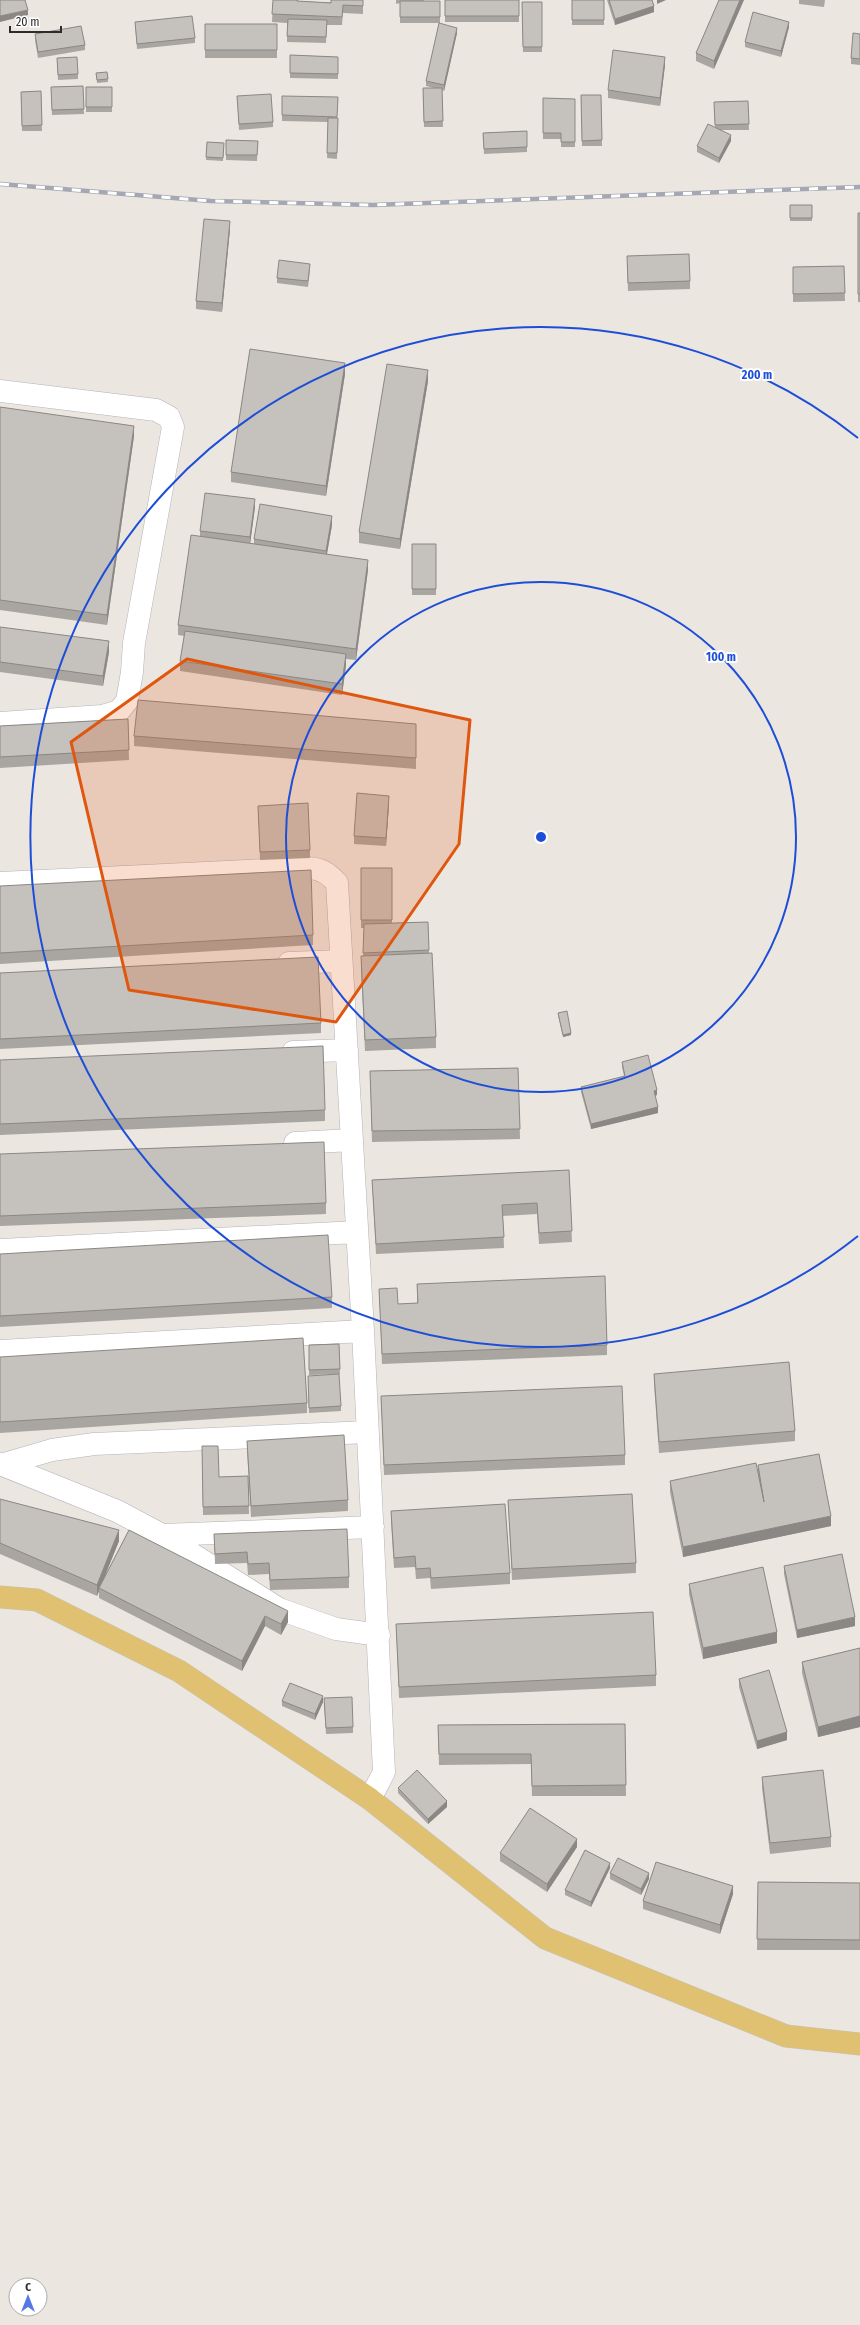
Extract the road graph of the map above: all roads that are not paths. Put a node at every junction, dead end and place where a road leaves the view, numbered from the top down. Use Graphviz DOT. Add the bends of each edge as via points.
graph roads {
  1 [pos="0,391"];
  2 [pos="0,723"];
  3 [pos="0,883"];
  4 [pos="342,961"];
  5 [pos="270,964"];
  6 [pos="347,1050"];
  7 [pos="276,1053"];
  8 [pos="352,1140"];
  9 [pos="274,1144"];
  10 [pos="357,1232"];
  11 [pos="0,1250"];
  12 [pos="363,1331"];
  13 [pos="0,1351"];
  14 [pos="368,1432"];
  15 [pos="2,1464"];
  16 [pos="373,1527"];
  17 [pos="162,1536"];
  18 [pos="0,1597"];
  19 [pos="379,1635"];
  20 [pos="370,1799"];
  21 [pos="860,2044"];
  1 -- 2 [label="lane" via="156,410 168,417 173,427 134,643 127,701 119,711 102,716"];
  3 -- 4 [label="lane" via="318,868 328,872 337,883"];
  4 -- 5 [label="lane"];
  4 -- 6 [label="lane"];
  6 -- 7 [label="lane"];
  6 -- 8 [label="lane"];
  8 -- 9 [label="lane"];
  8 -- 10 [label="lane"];
  10 -- 11 [label="lane"];
  10 -- 12 [label="lane"];
  12 -- 13 [label="lane"];
  12 -- 14 [label="lane"];
  14 -- 15 [label="lane" via="94,1444 52,1450"];
  14 -- 16 [label="lane"];
  15 -- 17 [label="lane" via="117,1511"];
  16 -- 17 [label="lane"];
  16 -- 19 [label="lane"];
  17 -- 19 [label="lane" via="279,1609 336,1629"];
  18 -- 20 [label="main road" via="37,1600 179,1671"];
  19 -- 20 [label="lane" via="384,1772"];
  20 -- 21 [label="main road" via="545,1938 786,2036"];
}
